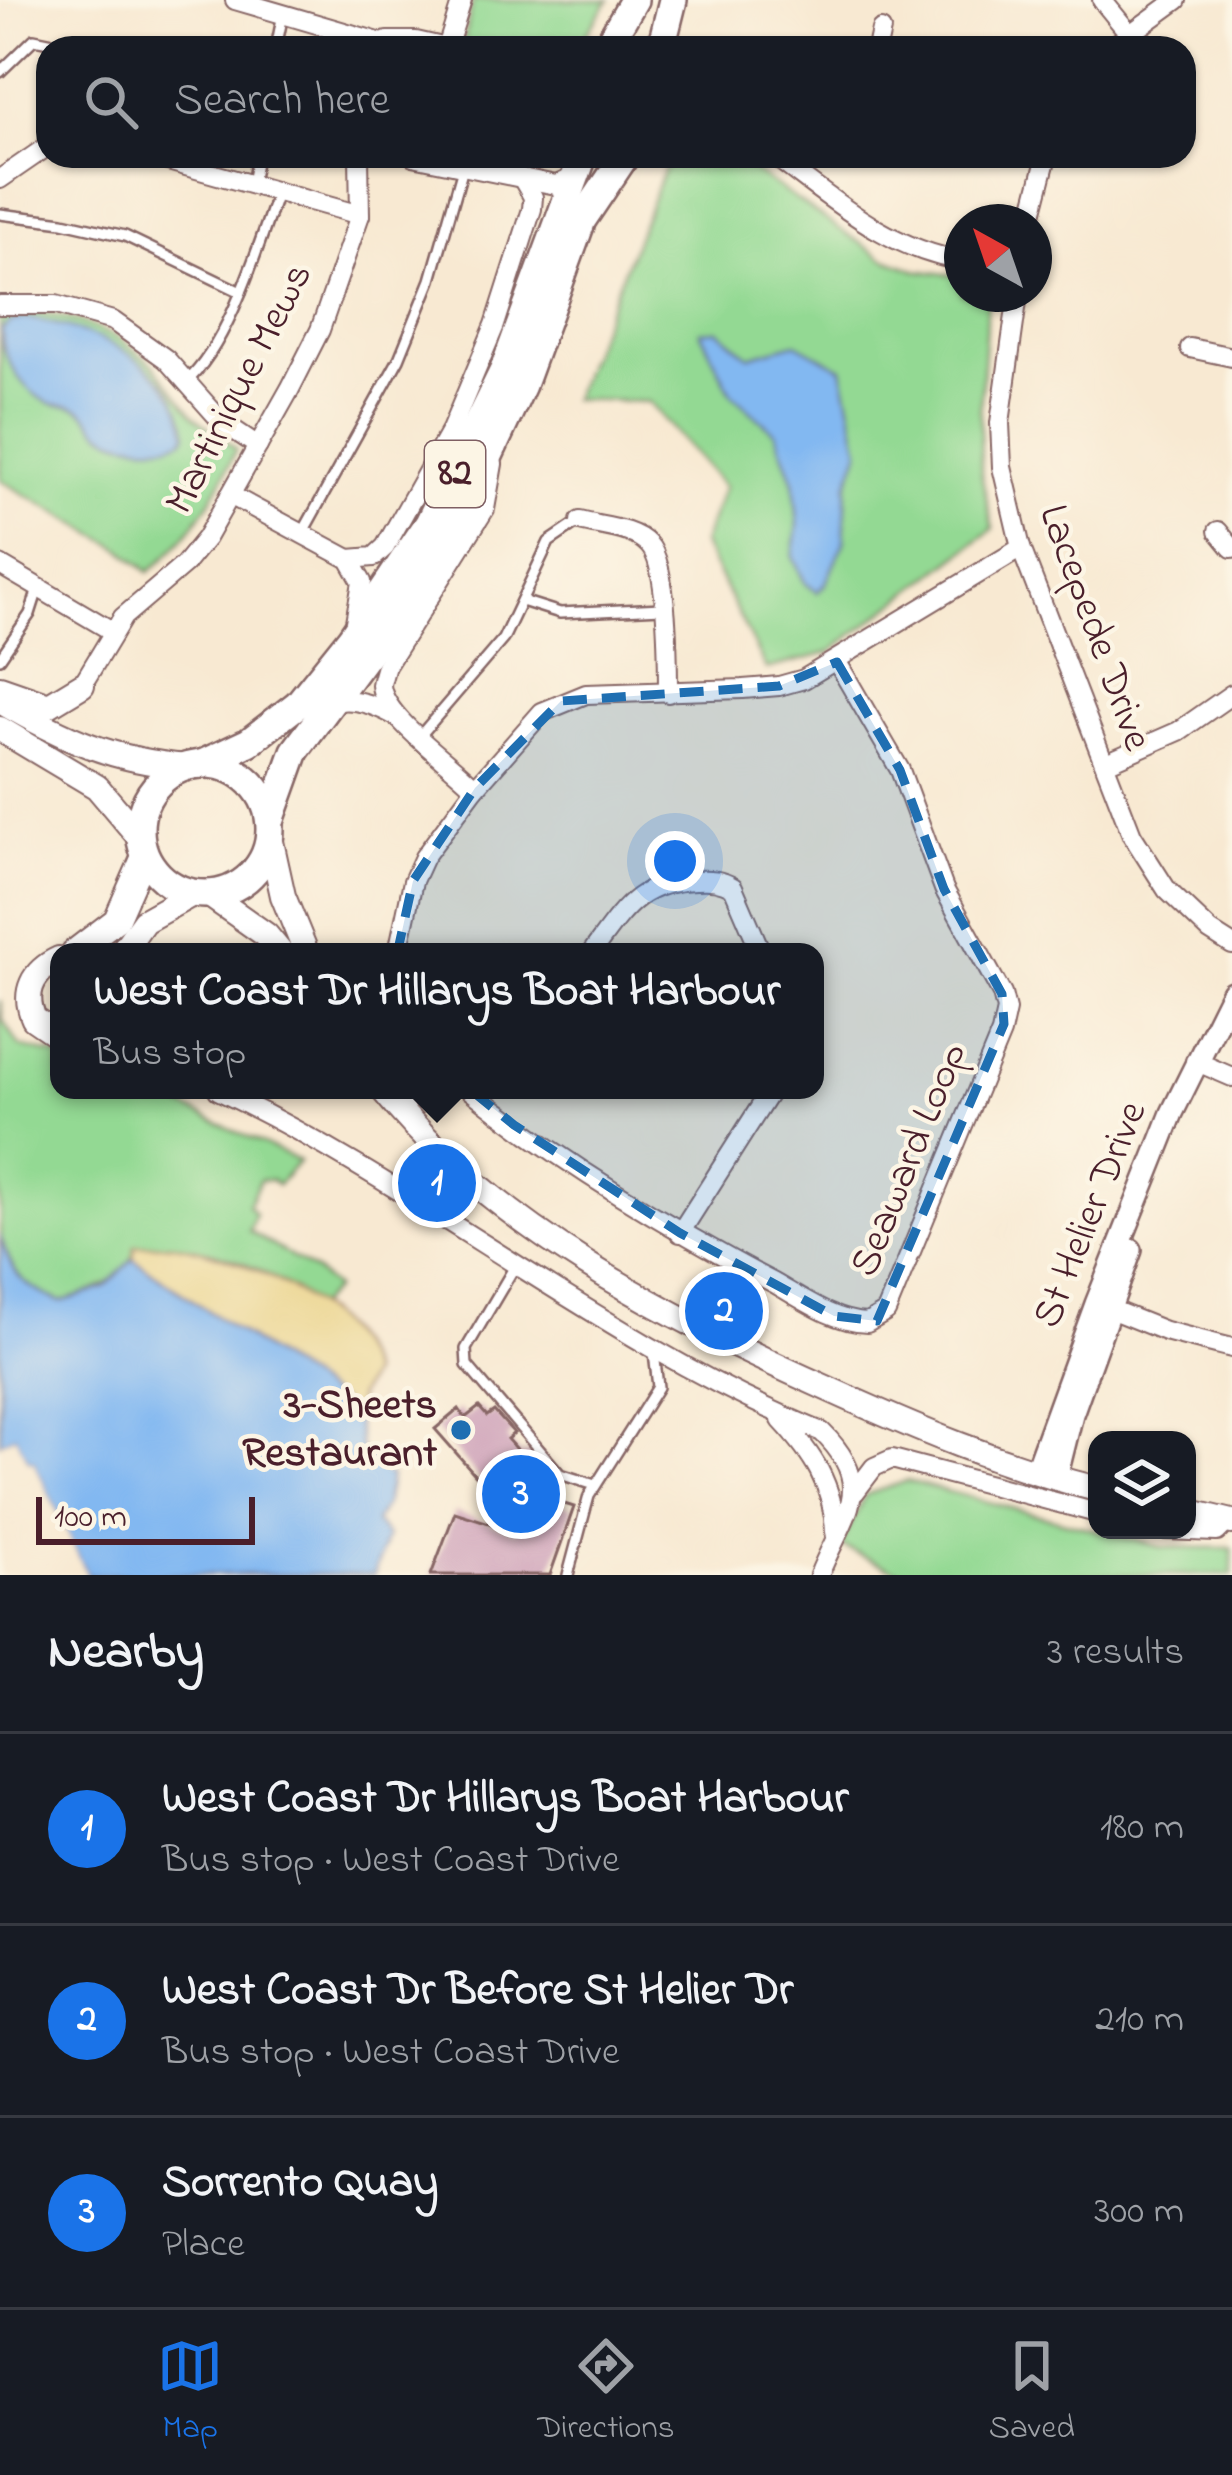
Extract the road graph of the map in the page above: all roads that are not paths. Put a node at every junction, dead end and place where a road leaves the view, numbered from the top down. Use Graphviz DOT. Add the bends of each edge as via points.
graph roads {
  1 [pos="235,0"];
  2 [pos="462,0"];
  3 [pos="634,0"];
  4 [pos="673,0"];
  5 [pos="1102,0"];
  6 [pos="1177,0"];
  7 [pos="283,14"];
  8 [pos="1128,32"];
  9 [pos="278,36"];
  10 [pos="353,36"];
  11 [pos="451,36"];
  12 [pos="613,36"];
  13 [pos="664,36"];
  14 [pos="1124,36"];
  15 [pos="36,39"];
  16 [pos="0,72"];
  17 [pos="36,154"];
  18 [pos="194,168"];
  19 [pos="255,168"];
  20 [pos="359,168"];
  21 [pos="463,168"];
  22 [pos="577,168"];
  23 [pos="579,168"];
  24 [pos="617,168"];
  25 [pos="790,168"];
  26 [pos="807,168"];
  27 [pos="1044,168"];
  28 [pos="801,176"];
  29 [pos="522,178"];
  30 [pos="0,179"];
  31 [pos="252,184"];
  32 [pos="278,191"];
  33 [pos="1035,204"];
  34 [pos="0,214"];
  35 [pos="360,215"];
  36 [pos="944,257"];
  37 [pos="241,292"];
  38 [pos="0,305"];
  39 [pos="1015,312"];
  40 [pos="1190,347"];
  41 [pos="1232,357"];
  42 [pos="185,383"];
  43 [pos="499,436"];
  44 [pos="258,446"];
  45 [pos="230,495"];
  46 [pos="580,521"];
  47 [pos="1218,530"];
  48 [pos="303,532"];
  49 [pos="1021,548"];
  50 [pos="1232,548"];
  51 [pos="349,560"];
  52 [pos="0,566"];
  53 [pos="38,589"];
  54 [pos="522,602"];
  55 [pos="662,608"];
  56 [pos="112,631"];
  57 [pos="351,638"];
  58 [pos="0,658"];
  59 [pos="836,662"];
  60 [pos="82,685"];
  61 [pos="0,688"];
  62 [pos="668,692"];
  63 [pos="1232,694"];
  64 [pos="0,701"];
  65 [pos="327,704"];
  66 [pos="401,719"];
  67 [pos="0,729"];
  68 [pos="419,737"];
  69 [pos="77,743"];
  70 [pos="1106,764"];
  71 [pos="195,765"];
  72 [pos="475,788"];
  73 [pos="270,829"];
  74 [pos="143,847"];
  75 [pos="201,894"];
  76 [pos="86,943"];
  77 [pos="128,943"];
  78 [pos="273,943"];
  79 [pos="302,943"];
  80 [pos="400,943"];
  81 [pos="599,943"];
  82 [pos="757,943"];
  83 [pos="1232,945"];
  84 [pos="50,964"];
  85 [pos="1232,992"];
  86 [pos="1232,1018"];
  87 [pos="50,1030"];
  88 [pos="1201,1063"];
  89 [pos="1232,1077"];
  90 [pos="216,1099"];
  91 [pos="237,1099"];
  92 [pos="390,1099"];
  93 [pos="408,1099"];
  94 [pos="481,1099"];
  95 [pos="765,1099"];
  96 [pos="383,1184"];
  97 [pos="680,1233"];
  98 [pos="515,1266"];
  99 [pos="1104,1306"];
  100 [pos="1232,1348"];
  101 [pos="654,1352"];
  102 [pos="775,1413"];
  103 [pos="1047,1469"];
  104 [pos="1088,1476"];
  105 [pos="595,1485"];
  106 [pos="1088,1485"];
  107 [pos="855,1492"];
  108 [pos="1196,1504"];
  109 [pos="1088,1511"];
  110 [pos="1196,1512"];
  111 [pos="1231,1518"];
  112 [pos="1196,1531"];
  113 [pos="835,1536"];
  114 [pos="568,1575"];
  115 [pos="819,1575"];
  1 -- 7 [label="street"];
  2 -- 11 [label="street"];
  3 -- 12 [label="main road"];
  4 -- 13 [label="main road"];
  5 -- 8 [label="street"];
  6 -- 8 [label="street"];
  7 -- 9 [label="lane"];
  7 -- 10 [label="street"];
  8 -- 14 [label="street"];
  15 -- 16 [label="lane"];
  17 -- 30 [label="street"];
  18 -- 31 [label="street"];
  19 -- 31 [label="lane"];
  20 -- 35 [label="street, Martinique Mews"];
  21 -- 29 [label="street"];
  21 -- 48 [label="lane" via="407,339"];
  22 -- 29 [label="street" via="556,185"];
  23 -- 57 [label="main road, 82" via="466,453"];
  24 -- 43 [label="main road, 82" via="582,220"];
  25 -- 28 [label="street"];
  26 -- 28 [label="street"];
  27 -- 33 [label="street"];
  28 -- 36 [label="street" via="891,240"];
  29 -- 51 [label="street" via="532,208 474,380 385,547"];
  31 -- 32 [label="street"];
  32 -- 35 [label="street"];
  32 -- 37 [label="lane"];
  34 -- 37 [label="lane" via="125,236"];
  35 -- 44 [label="street, Martinique Mews" via="320,330"];
  37 -- 42 [label="lane"];
  38 -- 42 [label="street" via="56,305 113,321"];
  39 -- 49 [label="street, Lacepede Drive" via="1000,423"];
  40 -- 41 [label="street"];
  42 -- 44 [label="street"];
  43 -- 65 [label="main road, 82" via="400,610"];
  43 -- 66 [label="street" via="485,509 386,666 380,684"];
  44 -- 45 [label="street, Martinique Mews"];
  45 -- 48 [label="street"];
  45 -- 56 [label="street, Martinique Mews" via="195,553"];
  46 -- 54 [label="lane" via="549,542"];
  46 -- 55 [label="street" via="632,533 652,547"];
  47 -- 50 [label="street"];
  48 -- 51 [label="street"];
  49 -- 59 [label="street"];
  49 -- 70 [label="street, Lacepede Drive"];
  51 -- 57 [label="street" via="362,582"];
  52 -- 53 [label="street"];
  53 -- 56 [label="street"];
  53 -- 58 [label="lane"];
  54 -- 55 [label="lane" via="560,614"];
  54 -- 68 [label="lane" via="503,639"];
  55 -- 62 [label="street"];
  56 -- 60 [label="street, Martinique Mews"];
  57 -- 71 [label="main road, 82" via="298,704 249,742"];
  59 -- 62 [label="street" via="779,686"];
  59 -- 97 [label="street, Seaward Loop" via="900,770 944,889 1002,994 1004,1024 877,1321 834,1316"];
  60 -- 61 [label="main road" via="49,705"];
  60 -- 69 [label="main road"];
  62 -- 72 [label="street" via="561,701"];
  63 -- 70 [label="street" via="1179,731"];
  64 -- 69 [label="main road"];
  65 -- 66 [label="street" via="341,699"];
  65 -- 73 [label="main road, 82" via="295,751"];
  66 -- 68 [label="street"];
  67 -- 74 [label="main road" via="98,787"];
  68 -- 72 [label="street"];
  69 -- 71 [label="main road" via="136,762"];
  70 -- 83 [label="street, Lacepede Drive" via="1148,864 1185,909"];
  71 -- 73 [label="main road" via="248,779"];
  71 -- 74 [label="main road, 82" via="150,794"];
  72 -- 80 [label="street" via="424,857"];
  73 -- 75 [label="main road, 82" via="249,877"];
  73 -- 79 [label="main road"];
  74 -- 75 [label="main road" via="173,886"];
  74 -- 76 [label="main road, 82" via="116,920"];
  75 -- 77 [label="main road, 82" via="144,921"];
  75 -- 78 [label="main road"];
  81 -- 82 [label="street" via="646,890 710,879 733,887"];
  84 -- 87 [label="main road" via="28,996 34,1019"];
  85 -- 88 [label="street, St Helier Drive"];
  86 -- 88 [label="street, St Helier Drive"];
  88 -- 89 [label="street"];
  88 -- 99 [label="street, St Helier Drive"];
  90 -- 96 [label="street"];
  91 -- 96 [label="street"];
  92 -- 103 [label="main road" via="457,1170 602,1271 754,1356 949,1443"];
  93 -- 103 [label="main road" via="496,1186 623,1272 751,1342"];
  94 -- 97 [label="street, Seaward Loop"];
  95 -- 97 [label="street"];
  96 -- 98 [label="street"];
  98 -- 101 [label="street"];
  98 -- 105 [label="lane" via="466,1349 467,1365 560,1474"];
  99 -- 100 [label="street"];
  99 -- 103 [label="street, St Helier Drive"];
  101 -- 102 [label="street"];
  101 -- 105 [label="lane" via="658,1387"];
  102 -- 107 [label="street" via="822,1432 850,1469"];
  102 -- 113 [label="street" via="821,1472"];
  103 -- 104 [label="main road"];
  103 -- 106 [label="main road"];
  105 -- 114 [label="lane"];
  107 -- 109 [label="street" via="874,1467 892,1459"];
  107 -- 113 [label="street"];
  108 -- 111 [label="main road"];
  110 -- 111 [label="main road"];
  111 -- 112 [label="street" via="1217,1532"];
  113 -- 115 [label="street"];
}
